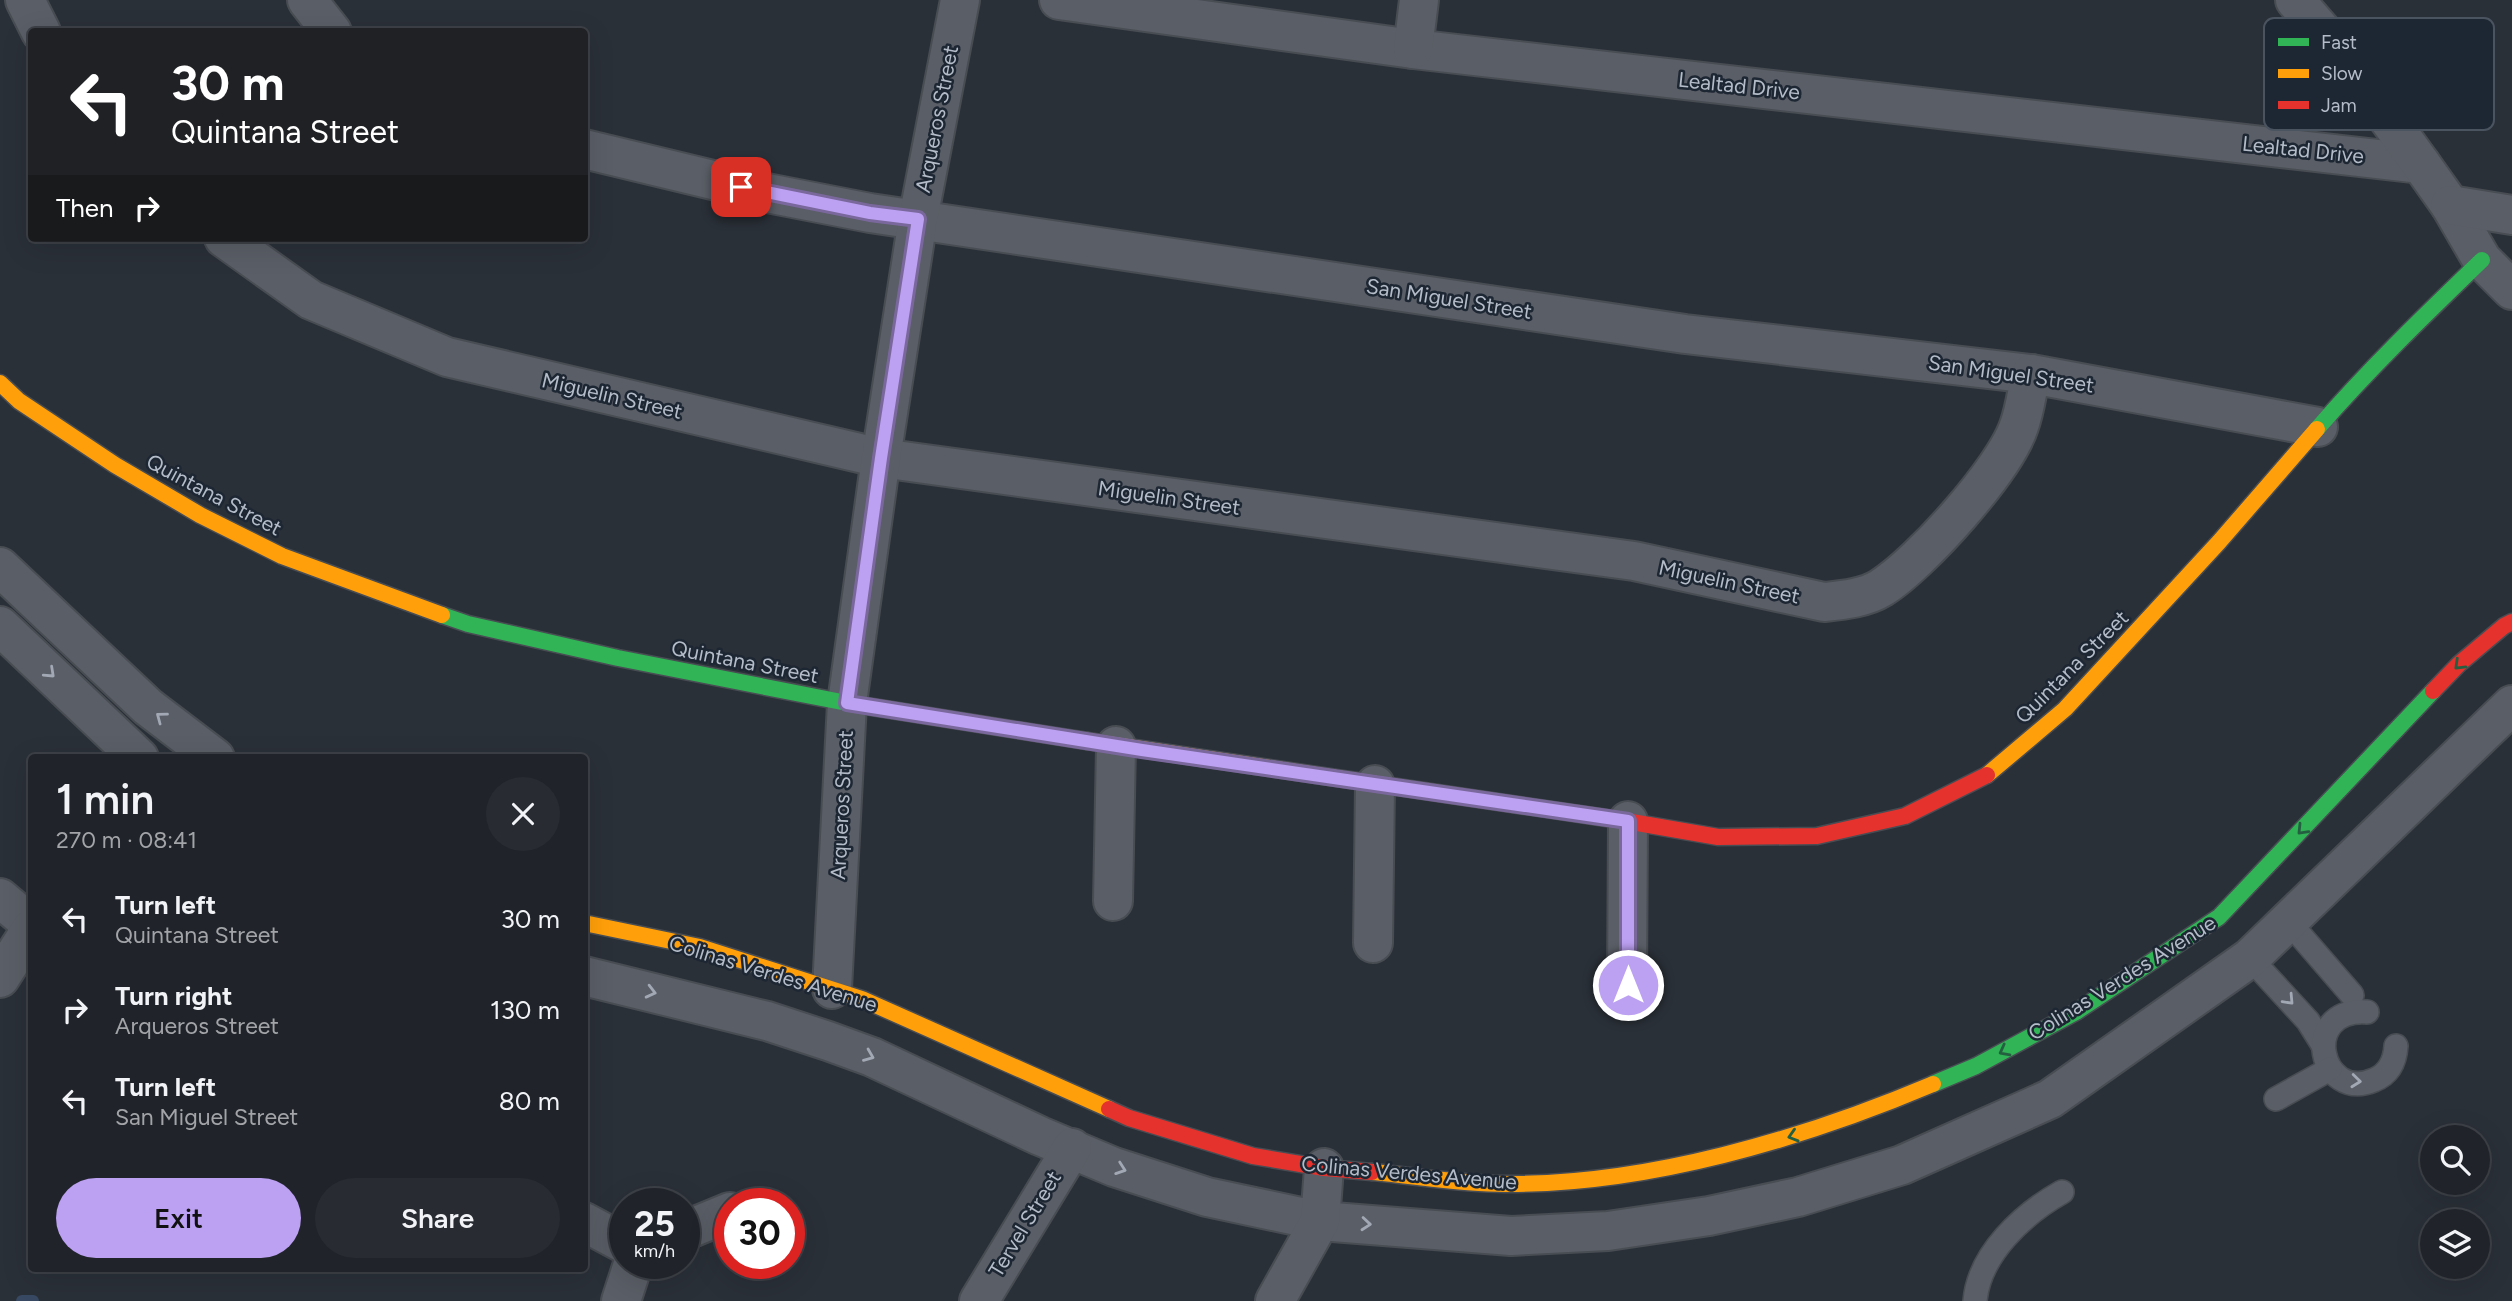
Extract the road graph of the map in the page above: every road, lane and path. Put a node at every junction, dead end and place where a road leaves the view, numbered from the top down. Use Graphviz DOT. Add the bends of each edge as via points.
graph roads {
  1 [pos="25,0"];
  2 [pos="307,0"];
  3 [pos="960,0"];
  4 [pos="1059,0"];
  5 [pos="1419,0"];
  6 [pos="2295,0"];
  7 [pos="2311,18"];
  8 [pos="39,28"];
  9 [pos="329,28"];
  10 [pos="1413,49"];
  11 [pos="2396,130"];
  12 [pos="588,150"];
  13 [pos="2421,164"];
  14 [pos="2450,205"];
  15 [pos="2512,215"];
  16 [pos="918,219"];
  17 [pos="230,242"];
  18 [pos="2482,260"];
  19 [pos="2512,290"];
  20 [pos="2031,374"];
  21 [pos="0,383"];
  22 [pos="2318,427"];
  23 [pos="881,458"];
  24 [pos="0,567"];
  25 [pos="2512,622"];
  26 [pos="0,626"];
  27 [pos="847,703"];
  28 [pos="2512,705"];
  29 [pos="1116,746"];
  30 [pos="135,754"];
  31 [pos="210,754"];
  32 [pos="1375,785"];
  33 [pos="1628,821"];
  34 [pos="0,898"];
  35 [pos="1113,901"];
  36 [pos="2288,921"];
  37 [pos="28,922"];
  38 [pos="588,924"];
  39 [pos="28,932"];
  40 [pos="1373,943"];
  41 [pos="2250,958"];
  42 [pos="588,977"];
  43 [pos="0,978"];
  44 [pos="1628,985"];
  45 [pos="832,989"];
  46 [pos="2323,1045"];
  47 [pos="2396,1046"];
  48 [pos="2330,1069"];
  49 [pos="2276,1099"];
  50 [pos="1072,1148"];
  51 [pos="1324,1168"];
  52 [pos="2062,1192"];
  53 [pos="1320,1221"];
  54 [pos="588,1224"];
  55 [pos="609,1235"];
  56 [pos="628,1279"];
  57 [pos="621,1301"];
  58 [pos="979,1301"];
  59 [pos="1275,1301"];
  60 [pos="1975,1301"];
  1 -- 8 [label="street"];
  2 -- 9 [label="street"];
  3 -- 16 [label="street, Arqueros Street"];
  4 -- 10 [label="street, Lealtad Drive"];
  5 -- 10 [label="street"];
  6 -- 7 [label="street"];
  10 -- 13 [label="street, Lealtad Drive"];
  11 -- 13 [label="street"];
  12 -- 16 [label="street, San Miguel Street" via="768,193"];
  13 -- 14 [label="street"];
  14 -- 15 [label="street"];
  14 -- 18 [label="street"];
  16 -- 20 [label="street, San Miguel Street" via="1685,334"];
  16 -- 23 [label="street, Arqueros Street"];
  17 -- 23 [label="street, Miguelin Street" via="312,300 447,357"];
  18 -- 19 [label="street"];
  18 -- 22 [label="street, Quintana Street"];
  20 -- 22 [label="street, San Miguel Street"];
  20 -- 23 [label="street, Miguelin Street" via="2019,428 1987,482 1919,557 1880,589 1824,602 1634,561"];
  21 -- 27 [label="street, Quintana Street" via="19,401 126,471 200,516 282,556 468,624"];
  22 -- 33 [label="street, Quintana Street" via="2220,542 2065,709 1982,779 1905,816 1817,836 1718,836"];
  23 -- 27 [label="street, Arqueros Street"];
  31 -- 24 [label="street, one-way" via="148,707"];
  25 -- 51 [label="street, Colinas Verdes Avenue, one-way" via="2459,664 2219,917 2076,1012 1976,1066 1870,1111 1785,1139 1584,1181 1503,1184"];
  26 -- 30 [label="street, one-way"];
  27 -- 29 [label="street, Quintana Street"];
  27 -- 45 [label="street, Arqueros Street"];
  28 -- 36 [label="street"];
  29 -- 32 [label="street, Quintana Street"];
  29 -- 35 [label="street"];
  32 -- 33 [label="street, Quintana Street"];
  32 -- 40 [label="street"];
  33 -- 44 [label="street"];
  34 -- 37 [label="street"];
  36 -- 41 [label="street"];
  36 -- 46 [label="lane" via="2359,1004 2337,1018"];
  38 -- 45 [label="street, Colinas Verdes Avenue" via="700,947"];
  39 -- 43 [label="street"];
  41 -- 46 [label="lane, one-way" via="2308,1020"];
  53 -- 41 [label="street, one-way" via="1511,1236 1608,1231 1798,1197 1902,1165 2050,1099"];
  42 -- 50 [label="street, one-way" via="767,1021 828,1041"];
  45 -- 51 [label="street, Colinas Verdes Avenue" via="1129,1118 1253,1156"];
  46 -- 48 [label="lane"];
  48 -- 47 [label="lane, one-way" via="2347,1081 2367,1083 2391,1065"];
  48 -- 49 [label="lane"];
  50 -- 53 [label="street, one-way" via="1207,1197"];
  50 -- 58 [label="street, Tervel Street"];
  51 -- 53 [label="street"];
  52 -- 60 [label="lane" via="2022,1220 1994,1252 1982,1269"];
  53 -- 59 [label="street"];
  54 -- 55 [label="street"];
  56 -- 57 [label="street"];
}
